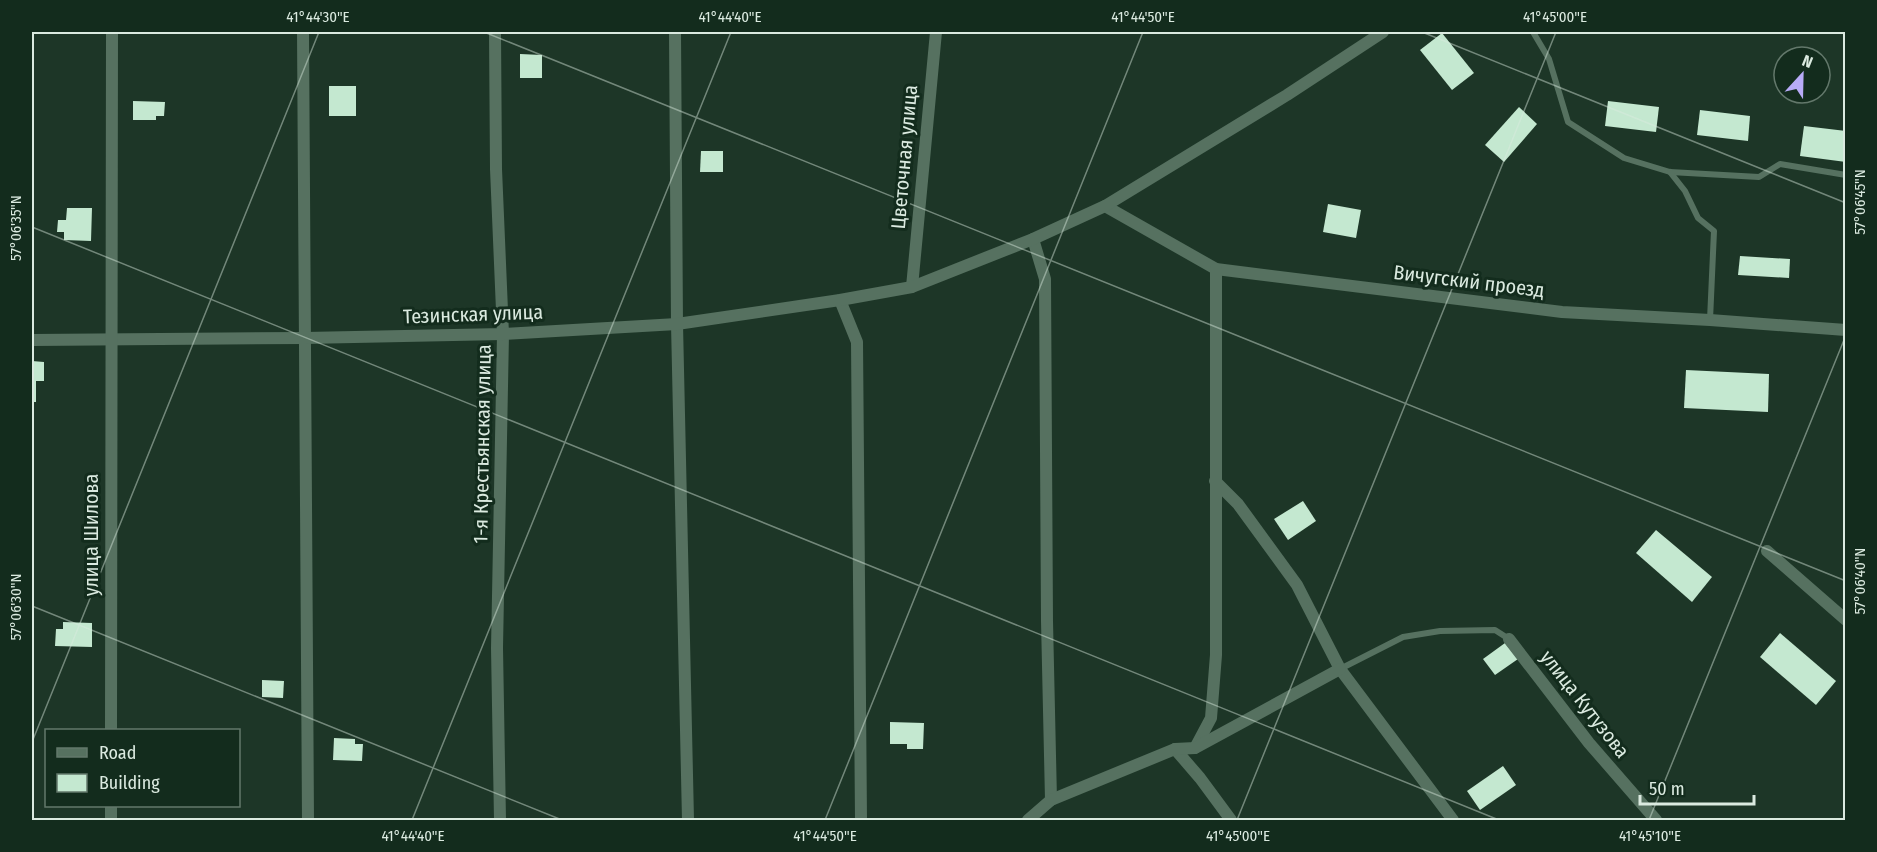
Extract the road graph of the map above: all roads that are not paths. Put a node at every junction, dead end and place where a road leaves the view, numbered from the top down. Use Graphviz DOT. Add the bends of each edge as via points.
graph roads {
  1 [pos="112,32"];
  2 [pos="303,32"];
  3 [pos="495,32"];
  4 [pos="675,32"];
  5 [pos="936,32"];
  6 [pos="1383,32"];
  7 [pos="1533,32"];
  8 [pos="1670,172"];
  9 [pos="1845,175"];
  10 [pos="1105,206"];
  11 [pos="1033,239"];
  12 [pos="1216,269"];
  13 [pos="912,286"];
  14 [pos="840,300"];
  15 [pos="1710,320"];
  16 [pos="677,324"];
  17 [pos="1845,330"];
  18 [pos="503,334"];
  19 [pos="110,338"];
  20 [pos="305,338"];
  21 [pos="32,340"];
  22 [pos="1215,481"];
  23 [pos="1767,551"];
  24 [pos="1845,620"];
  25 [pos="1509,639"];
  26 [pos="1340,669"];
  27 [pos="111,729"];
  28 [pos="1195,748"];
  29 [pos="1175,749"];
  30 [pos="1051,800"];
  31 [pos="308,820"];
  32 [pos="500,820"];
  33 [pos="688,820"];
  34 [pos="861,820"];
  35 [pos="1028,820"];
  36 [pos="1231,820"];
  37 [pos="1453,820"];
  38 [pos="1656,820"];
  1 -- 19 [label="street, улица Шилова"];
  2 -- 20 [label="street"];
  3 -- 18 [label="street, 1-я Крестьянская улица"];
  4 -- 16 [label="street"];
  5 -- 13 [label="street, Цветочная улица"];
  6 -- 10 [label="street, Тезинская улица"];
  7 -- 8 [label="lane" via="1550,59 1568,122 1624,158"];
  8 -- 9 [label="lane" via="1759,177 1780,164"];
  8 -- 15 [label="lane" via="1698,218 1714,231"];
  10 -- 11 [label="street, Тезинская улица"];
  10 -- 12 [label="street, Вичугский проезд"];
  11 -- 13 [label="street, Тезинская улица"];
  11 -- 30 [label="street" via="1045,279"];
  12 -- 15 [label="street, Вичугский проезд" via="1562,312"];
  12 -- 22 [label="street"];
  13 -- 14 [label="street, Тезинская улица"];
  14 -- 16 [label="street, Тезинская улица"];
  14 -- 34 [label="street" via="857,342"];
  15 -- 17 [label="street, Вичугский проезд"];
  16 -- 18 [label="street, Тезинская улица"];
  16 -- 33 [label="street"];
  18 -- 20 [label="street, Тезинская улица"];
  18 -- 32 [label="street, 1-я Крестьянская улица" via="498,648"];
  19 -- 20 [label="street, Тезинская улица"];
  19 -- 21 [label="street, Тезинская улица"];
  19 -- 27 [label="street, улица Шилова"];
  20 -- 31 [label="street"];
  22 -- 26 [label="street" via="1238,504 1297,585"];
  22 -- 28 [label="street" via="1216,655 1210,718"];
  23 -- 24 [label="street"];
  25 -- 26 [label="lane" via="1495,630 1440,631 1403,637"];
  25 -- 38 [label="street, улица Кутузова" via="1589,743"];
  26 -- 28 [label="street"];
  26 -- 37 [label="street"];
  28 -- 29 [label="street"];
  29 -- 30 [label="street"];
  29 -- 36 [label="street"];
  30 -- 35 [label="street"];
}
